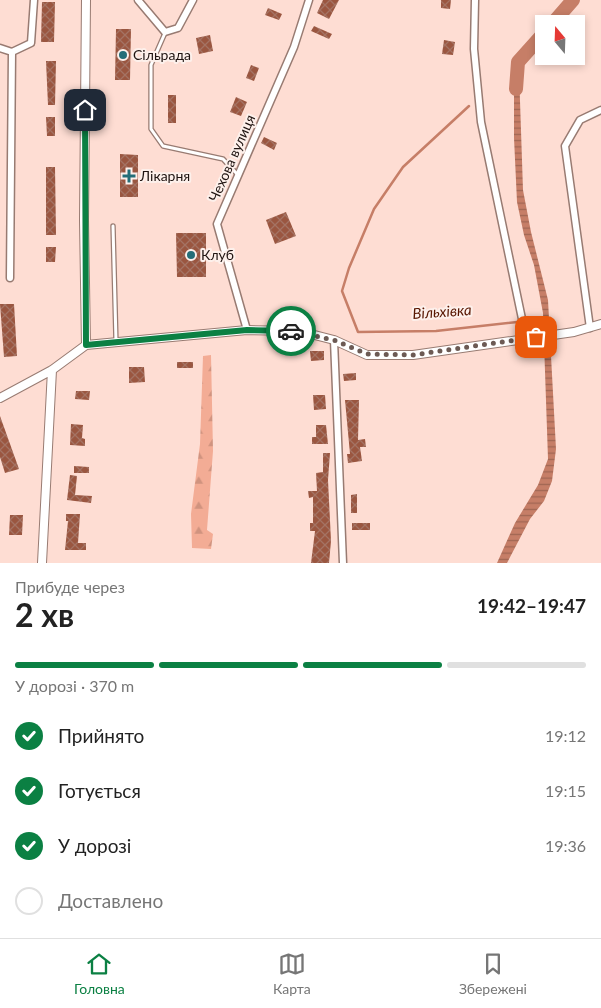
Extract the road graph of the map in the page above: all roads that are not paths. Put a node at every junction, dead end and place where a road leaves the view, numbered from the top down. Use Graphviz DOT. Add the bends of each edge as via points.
graph roads {
  1 [pos="34,0"];
  2 [pos="86,0"];
  3 [pos="138,0"];
  4 [pos="193,0"];
  5 [pos="309,0"];
  6 [pos="475,0"];
  7 [pos="165,32"];
  8 [pos="0,48"];
  9 [pos="12,52"];
  10 [pos="601,110"];
  11 [pos="238,175"];
  12 [pos="113,226"];
  13 [pos="10,278"];
  14 [pos="601,324"];
  15 [pos="590,328"];
  16 [pos="247,330"];
  17 [pos="526,338"];
  18 [pos="334,340"];
  19 [pos="116,344"];
  20 [pos="86,345"];
  21 [pos="52,370"];
  22 [pos="0,394"];
  23 [pos="0,398"];
  24 [pos="42,563"];
  25 [pos="343,563"];
  1 -- 9 [label="street" via="31,43"];
  2 -- 20 [label="street"];
  3 -- 7 [label="street"];
  4 -- 7 [label="street" via="178,28"];
  5 -- 11 [label="street, Чехова вулиця" via="294,47"];
  6 -- 17 [label="street" via="474,49 481,122"];
  7 -- 11 [label="lane" via="151,65 151,129 163,146 223,159"];
  8 -- 9 [label="street"];
  9 -- 13 [label="street"];
  10 -- 15 [label="street" via="580,120 565,146"];
  11 -- 16 [label="street, Чехова вулиця" via="217,224"];
  12 -- 19 [label="lane"];
  14 -- 15 [label="street"];
  15 -- 17 [label="street"];
  16 -- 18 [label="street" via="299,331"];
  16 -- 19 [label="street"];
  17 -- 18 [label="street" via="413,355 367,354"];
  18 -- 25 [label="street"];
  19 -- 20 [label="street"];
  20 -- 21 [label="street"];
  21 -- 23 [label="street"];
  21 -- 24 [label="street"];
  22 -- 23 [label="street"];
}
